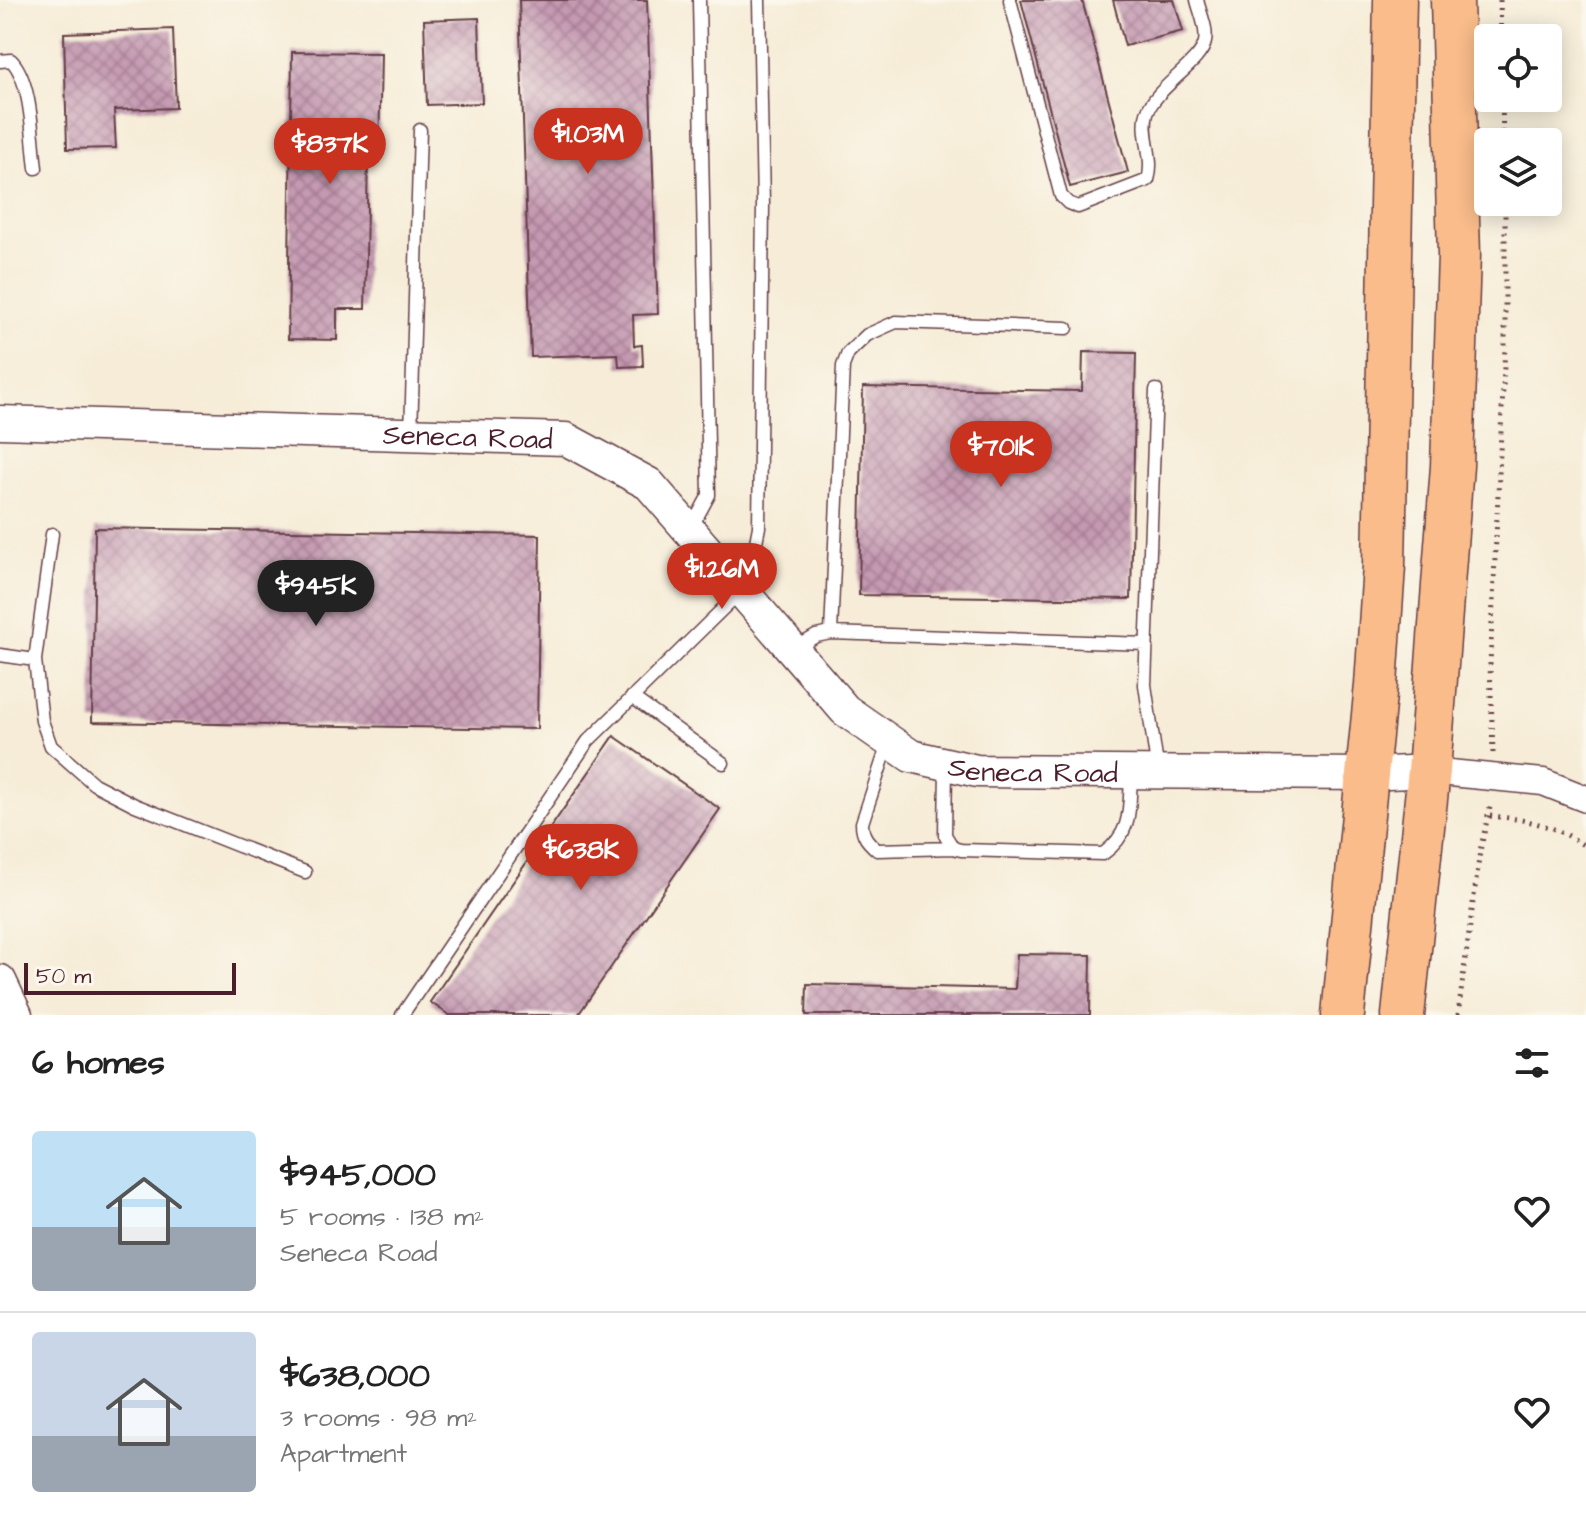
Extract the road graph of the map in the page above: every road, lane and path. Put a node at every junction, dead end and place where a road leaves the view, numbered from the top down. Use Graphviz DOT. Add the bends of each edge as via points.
graph roads {
  1 [pos="699,0"];
  2 [pos="759,0"];
  3 [pos="1010,0"];
  4 [pos="1197,0"];
  5 [pos="1395,0"];
  6 [pos="1452,0"];
  7 [pos="1500,0"];
  8 [pos="1501,24"];
  9 [pos="0,61"];
  10 [pos="420,130"];
  11 [pos="36,168"];
  12 [pos="1505,216"];
  13 [pos="1067,328"];
  14 [pos="1156,390"];
  15 [pos="0,422"];
  16 [pos="411,434"];
  17 [pos="689,531"];
  18 [pos="52,534"];
  19 [pos="741,591"];
  20 [pos="831,633"];
  21 [pos="1146,644"];
  22 [pos="792,650"];
  23 [pos="0,655"];
  24 [pos="35,660"];
  25 [pos="632,697"];
  26 [pos="889,741"];
  27 [pos="723,763"];
  28 [pos="946,764"];
  29 [pos="1429,771"];
  30 [pos="1144,772"];
  31 [pos="1368,774"];
  32 [pos="1493,777"];
  33 [pos="1586,799"];
  34 [pos="1490,816"];
  35 [pos="1586,847"];
  36 [pos="953,848"];
  37 [pos="305,872"];
  38 [pos="0,981"];
  39 [pos="16,1015"];
  40 [pos="402,1015"];
  41 [pos="1343,1015"];
  42 [pos="1403,1015"];
  43 [pos="1458,1015"];
  1 -- 17 [label="lane" via="709,495"];
  2 -- 19 [label="lane" via="759,527"];
  3 -- 4 [label="lane" via="1061,196 1078,207 1148,180 1152,169 1146,118 1152,102 1205,46"];
  5 -- 31 [label="highway" via="1384,566"];
  6 -- 29 [label="highway" via="1459,270 1452,466"];
  7 -- 8 [label="path"];
  9 -- 11 [label="lane" via="11,60 25,85"];
  10 -- 16 [label="lane"];
  12 -- 32 [label="path" via="1505,346 1490,665"];
  13 -- 20 [label="lane" via="896,322 867,335 848,353 843,366"];
  14 -- 21 [label="lane"];
  15 -- 16 [label="street, Seneca Road"];
  16 -- 17 [label="street, Seneca Road" via="566,439 649,484"];
  17 -- 19 [label="street, Seneca Road"];
  18 -- 24 [label="lane"];
  19 -- 22 [label="street, Seneca Road"];
  19 -- 25 [label="lane"];
  20 -- 21 [label="lane"];
  20 -- 22 [label="lane"];
  21 -- 30 [label="lane"];
  22 -- 26 [label="street, Seneca Road" via="845,710"];
  23 -- 24 [label="lane"];
  24 -- 37 [label="lane" via="42,721 51,746 94,784"];
  25 -- 27 [label="lane"];
  25 -- 40 [label="lane" via="588,741"];
  26 -- 28 [label="street, Seneca Road" via="911,756"];
  26 -- 36 [label="lane" via="862,823 867,841 877,850"];
  28 -- 30 [label="street, Seneca Road" via="977,771"];
  28 -- 36 [label="lane" via="945,835"];
  29 -- 31 [label="street, Seneca Road"];
  29 -- 32 [label="street"];
  29 -- 42 [label="highway"];
  30 -- 31 [label="street, Seneca Road"];
  30 -- 36 [label="lane" via="1118,842 1103,854"];
  31 -- 41 [label="highway"];
  32 -- 33 [label="street" via="1543,782"];
  32 -- 34 [label="path"];
  34 -- 35 [label="path" via="1543,824"];
  34 -- 43 [label="path" via="1480,851"];
  38 -- 39 [label="street"];
}
